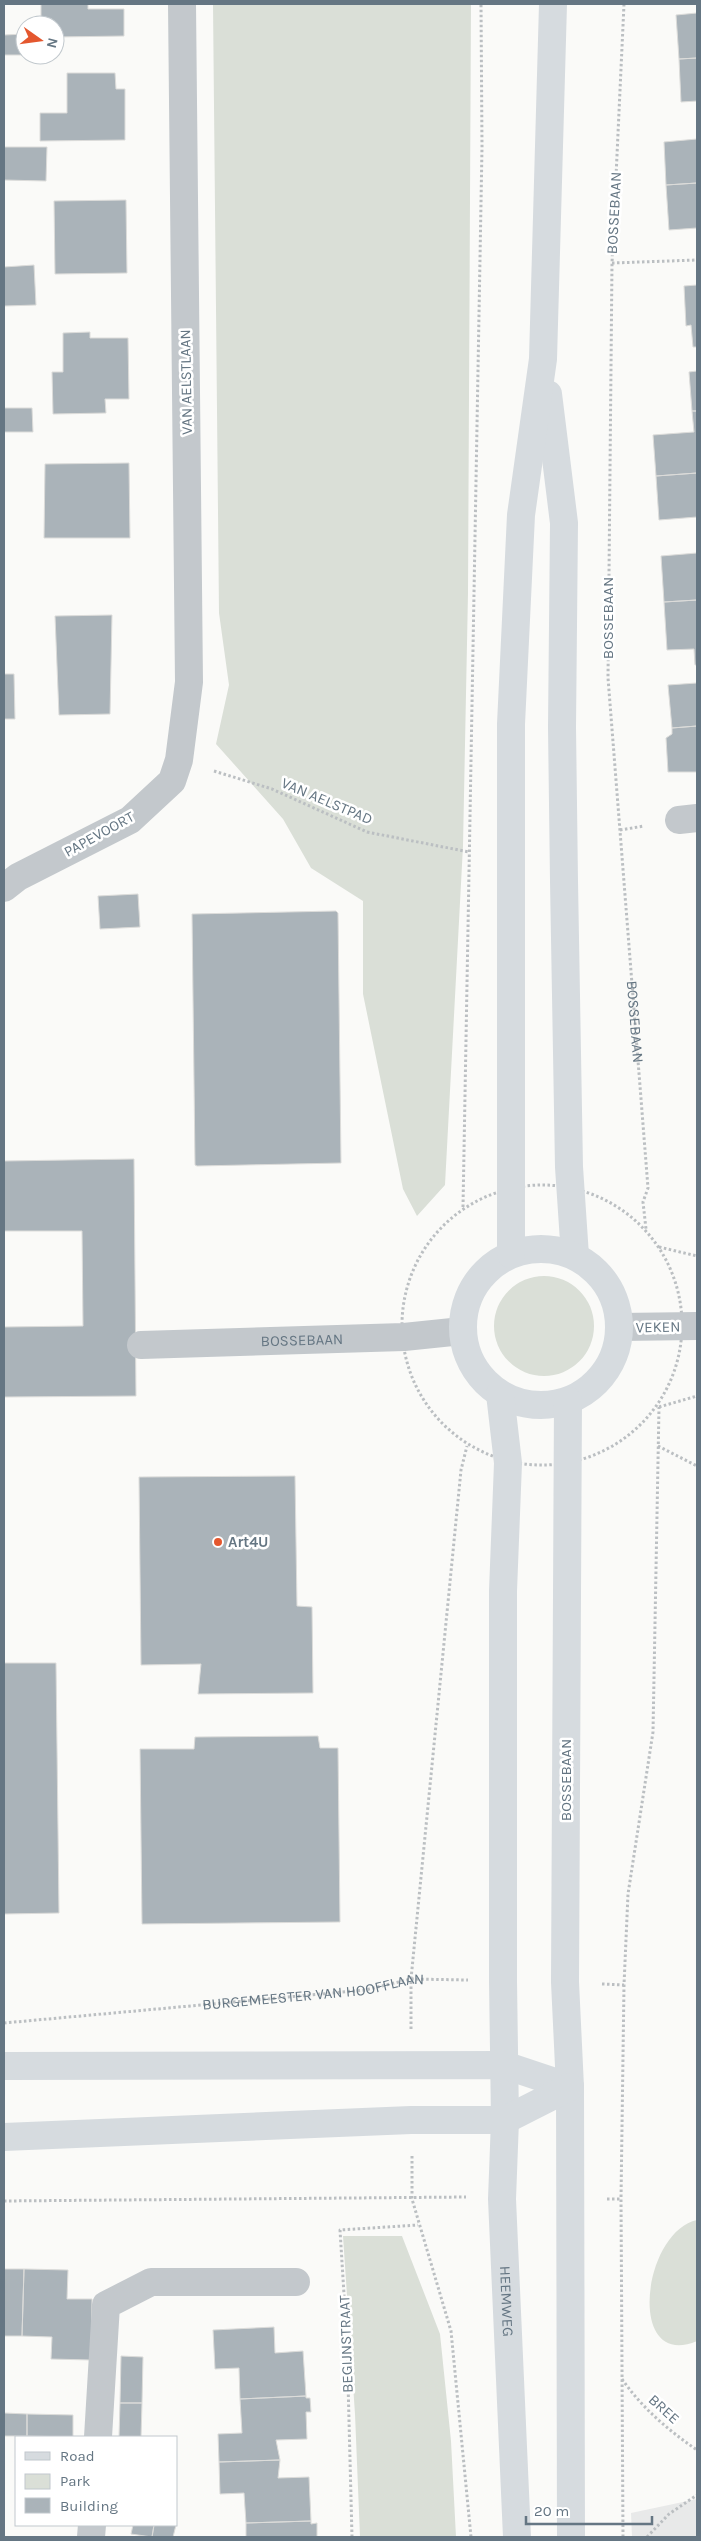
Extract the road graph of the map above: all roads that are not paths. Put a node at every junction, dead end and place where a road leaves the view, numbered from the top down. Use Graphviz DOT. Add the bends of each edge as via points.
graph roads {
  1 [pos="182,4"];
  2 [pos="553,4"];
  3 [pos="544,359"];
  4 [pos="179,760"];
  5 [pos="8,875"];
  6 [pos="511,1254"];
  7 [pos="575,1256"];
  8 [pos="697,1326"];
  9 [pos="619,1327"];
  10 [pos="462,1331"];
  11 [pos="141,1345"];
  12 [pos="500,1394"];
  13 [pos="568,1401"];
  14 [pos="504,2065"];
  15 [pos="4,2066"];
  16 [pos="570,2086"];
  17 [pos="505,2120"];
  18 [pos="4,2137"];
  19 [pos="296,2282"];
  20 [pos="98,2436"];
  21 [pos="517,2537"];
  22 [pos="571,2537"];
  1 -- 4 [label="street, VAN AELSTLAAN" via="188,682"];
  2 -- 3 [label="street"];
  3 -- 6 [label="street" via="521,515 511,724"];
  3 -- 7 [label="street" via="564,523 564,881 569,1166"];
  4 -- 5 [label="street, PAPEVOORT" via="172,781 130,820"];
  6 -- 7 [label="street" via="532,1249 554,1249"];
  6 -- 10 [label="street" via="490,1266 475,1285 465,1307"];
  7 -- 9 [label="street" via="590,1265 612,1293"];
  8 -- 9 [label="street, VEKEN"];
  9 -- 13 [label="street" via="616,1350 605,1372 588,1389"];
  10 -- 11 [label="street, BOSSEBAAN" via="404,1337"];
  10 -- 12 [label="street" via="474,1368"];
  12 -- 13 [label="street" via="530,1404"];
  12 -- 14 [label="street" via="508,1463 503,1592"];
  13 -- 16 [label="street, BOSSEBAAN" via="565,1982"];
  14 -- 15 [label="street"];
  14 -- 16 [label="street"];
  14 -- 17 [label="street, HEEMWEG"];
  16 -- 17 [label="street"];
  16 -- 22 [label="street"];
  17 -- 18 [label="street" via="411,2120"];
  17 -- 21 [label="street, HEEMWEG" via="502,2199"];
  19 -- 20 [label="street" via="151,2282 106,2305"];
}
